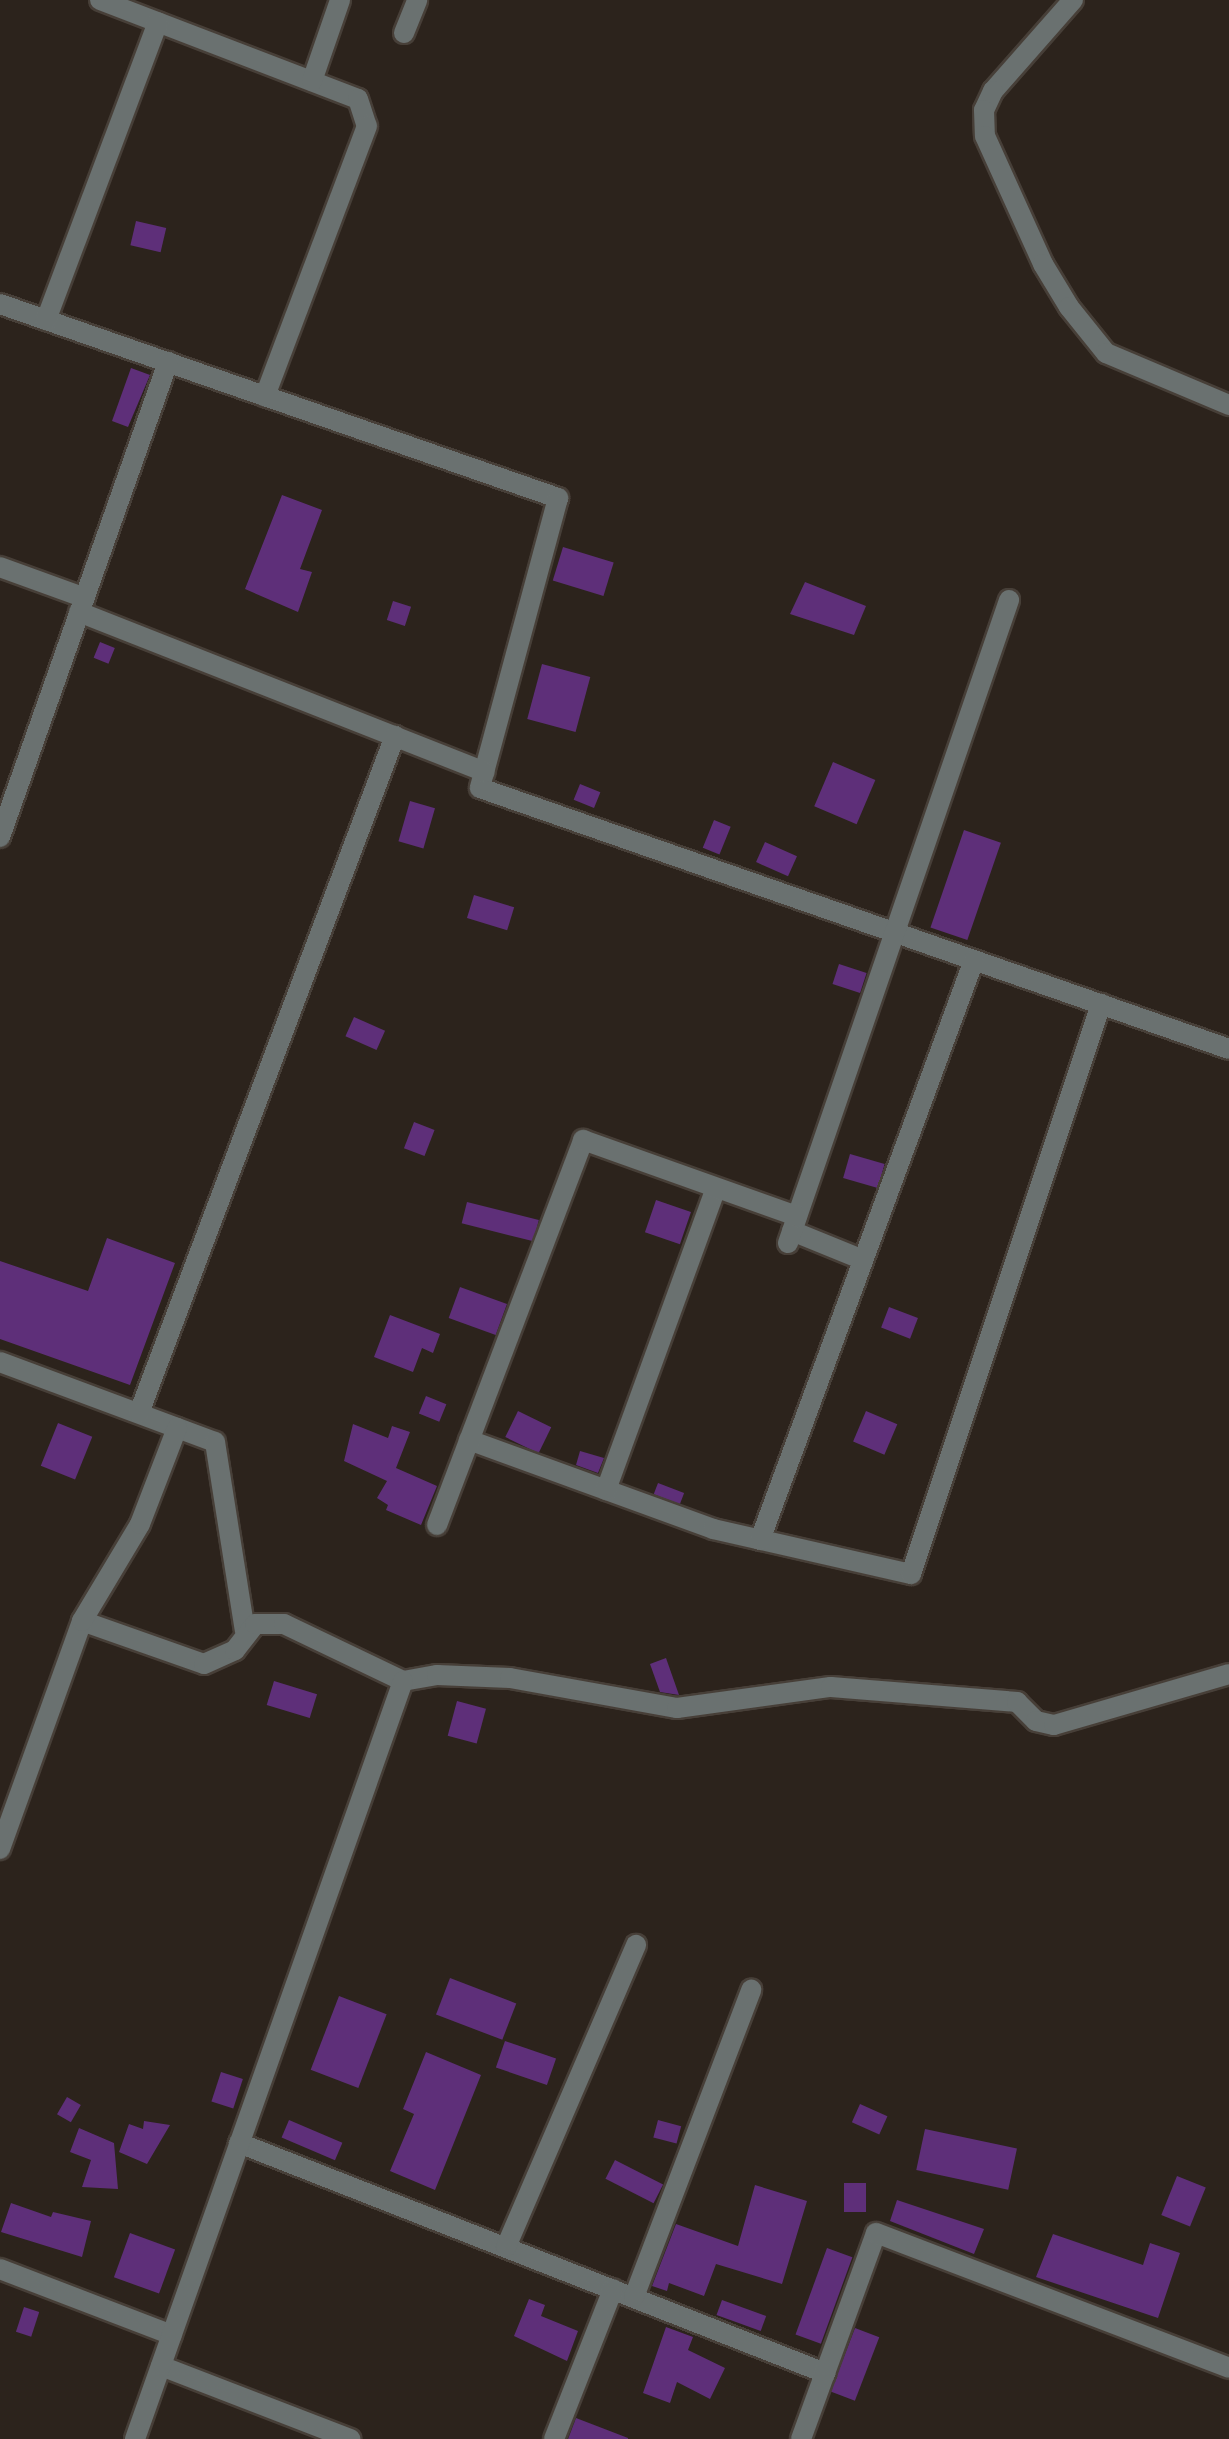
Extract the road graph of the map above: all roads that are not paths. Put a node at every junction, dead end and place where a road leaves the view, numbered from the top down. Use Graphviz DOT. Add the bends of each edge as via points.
graph roads {
  1 [pos="100,0"];
  2 [pos="340,0"];
  3 [pos="417,0"];
  4 [pos="1073,0"];
  5 [pos="158,22"];
  6 [pos="404,33"];
  7 [pos="312,81"];
  8 [pos="0,304"];
  9 [pos="46,320"];
  10 [pos="168,362"];
  11 [pos="265,396"];
  12 [pos="1229,405"];
  13 [pos="0,567"];
  14 [pos="1009,600"];
  15 [pos="82,605"];
  16 [pos="395,736"];
  17 [pos="485,772"];
  18 [pos="0,837"];
  19 [pos="895,932"];
  20 [pos="974,960"];
  21 [pos="1101,1004"];
  22 [pos="1229,1049"];
  23 [pos="716,1188"];
  24 [pos="792,1230"];
  25 [pos="863,1260"];
  26 [pos="0,1362"];
  27 [pos="139,1413"];
  28 [pos="177,1428"];
  29 [pos="469,1440"];
  30 [pos="606,1490"];
  31 [pos="437,1525"];
  32 [pos="760,1540"];
  33 [pos="82,1621"];
  34 [pos="245,1631"];
  35 [pos="1229,1674"];
  36 [pos="403,1681"];
  37 [pos="0,1849"];
  38 [pos="636,1945"];
  39 [pos="751,1990"];
  40 [pos="239,2143"];
  41 [pos="506,2247"];
  42 [pos="0,2269"];
  43 [pos="613,2289"];
  44 [pos="634,2297"];
  45 [pos="172,2335"];
  46 [pos="161,2366"];
  47 [pos="1229,2368"];
  48 [pos="825,2373"];
  49 [pos="135,2439"];
  50 [pos="350,2439"];
  51 [pos="554,2439"];
  52 [pos="801,2439"];
  1 -- 5 [label="street"];
  2 -- 7 [label="street"];
  3 -- 6 [label="street"];
  4 -- 12 [label="street" via="993,91 984,110 985,136 1043,264 1106,353"];
  5 -- 7 [label="street"];
  5 -- 9 [label="street"];
  7 -- 11 [label="street" via="358,99 367,126"];
  8 -- 9 [label="street"];
  9 -- 10 [label="street"];
  10 -- 11 [label="street"];
  10 -- 15 [label="street"];
  11 -- 17 [label="street" via="558,498"];
  13 -- 15 [label="street"];
  14 -- 19 [label="street"];
  15 -- 16 [label="street"];
  15 -- 18 [label="street"];
  16 -- 17 [label="street"];
  16 -- 27 [label="street"];
  17 -- 19 [label="street" via="480,788"];
  19 -- 20 [label="street"];
  19 -- 24 [label="street"];
  20 -- 21 [label="street"];
  20 -- 25 [label="street"];
  21 -- 22 [label="street"];
  21 -- 32 [label="street" via="911,1574"];
  23 -- 24 [label="street"];
  23 -- 29 [label="street" via="583,1140"];
  23 -- 30 [label="street"];
  24 -- 25 [label="street"];
  25 -- 32 [label="street"];
  26 -- 27 [label="street"];
  27 -- 28 [label="street"];
  28 -- 33 [label="street" via="140,1524"];
  28 -- 34 [label="street" via="215,1442"];
  29 -- 30 [label="street"];
  29 -- 31 [label="street"];
  30 -- 32 [label="street" via="713,1529"];
  33 -- 34 [label="street" via="204,1664 235,1650"];
  33 -- 37 [label="street"];
  34 -- 36 [label="street" via="255,1624 284,1624"];
  35 -- 36 [label="street" via="1054,1725 1036,1721 1017,1702 831,1687 677,1708 510,1678 437,1675"];
  36 -- 40 [label="street"];
  38 -- 41 [label="street"];
  39 -- 44 [label="street"];
  40 -- 41 [label="street"];
  40 -- 45 [label="street"];
  41 -- 43 [label="street"];
  42 -- 45 [label="street"];
  43 -- 44 [label="street"];
  43 -- 51 [label="street"];
  44 -- 48 [label="street"];
  45 -- 46 [label="street"];
  46 -- 49 [label="street"];
  46 -- 50 [label="street"];
  47 -- 48 [label="street" via="876,2233"];
  48 -- 52 [label="street"];
}
